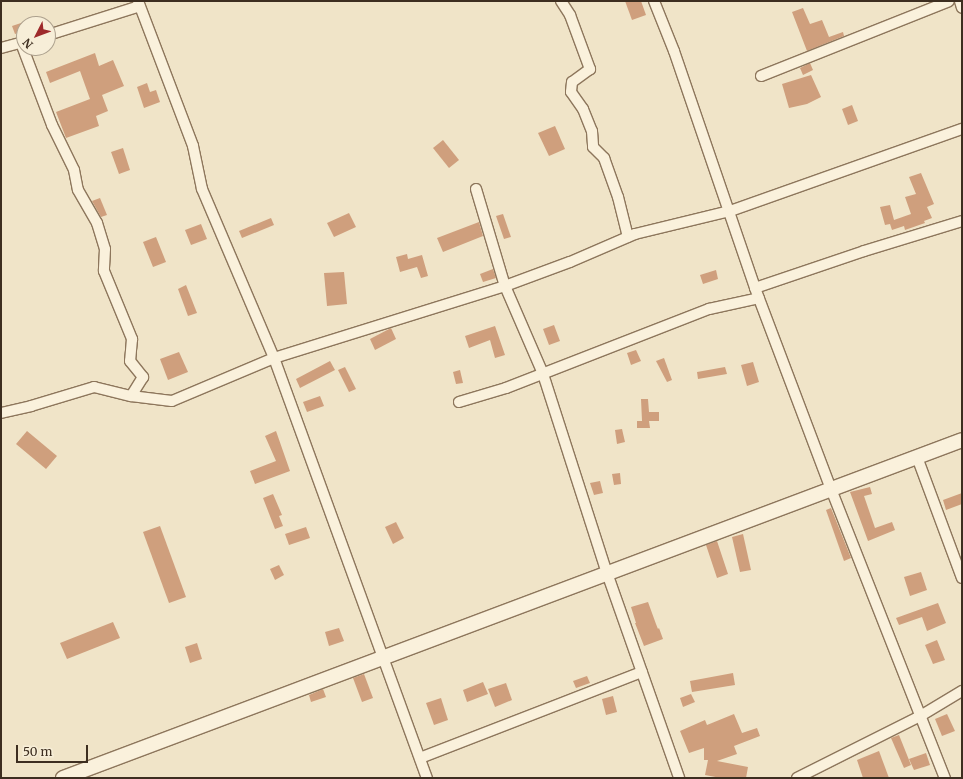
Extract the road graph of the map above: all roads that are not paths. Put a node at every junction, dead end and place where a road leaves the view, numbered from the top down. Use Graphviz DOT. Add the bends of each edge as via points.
graph roads {
  1 [pos="561,1"];
  2 [pos="654,1"];
  3 [pos="949,1"];
  4 [pos="960,1"];
  5 [pos="139,3"];
  6 [pos="962,8"];
  7 [pos="56,31"];
  8 [pos="16,44"];
  9 [pos="1,48"];
  10 [pos="28,56"];
  11 [pos="761,76"];
  12 [pos="962,129"];
  13 [pos="476,189"];
  14 [pos="730,211"];
  15 [pos="962,221"];
  16 [pos="628,237"];
  17 [pos="505,286"];
  18 [pos="755,288"];
  19 [pos="759,298"];
  20 [pos="274,358"];
  21 [pos="543,374"];
  22 [pos="131,396"];
  23 [pos="459,402"];
  24 [pos="1,413"];
  25 [pos="962,440"];
  26 [pos="917,457"];
  27 [pos="831,489"];
  28 [pos="608,573"];
  29 [pos="962,578"];
  30 [pos="383,658"];
  31 [pos="642,672"];
  32 [pos="962,691"];
  33 [pos="922,715"];
  34 [pos="420,758"];
  35 [pos="63,778"];
  36 [pos="427,778"];
  37 [pos="678,778"];
  38 [pos="797,778"];
  39 [pos="945,778"];
  1 -- 16 [label="street" via="570,15 590,69 572,82 571,92 583,109 592,131 593,147 604,158"];
  2 -- 14 [label="street"];
  3 -- 11 [label="street"];
  4 -- 6 [label="street"];
  5 -- 7 [label="street"];
  5 -- 20 [label="street" via="194,146 202,189"];
  8 -- 9 [label="street"];
  10 -- 22 [label="street" via="52,124 74,170 78,190 97,224 106,249 104,271 132,339 130,361 144,377"];
  12 -- 14 [label="street"];
  13 -- 17 [label="street"];
  14 -- 16 [label="street"];
  14 -- 18 [label="street"];
  15 -- 18 [label="street"];
  16 -- 17 [label="street"];
  17 -- 20 [label="street"];
  17 -- 21 [label="street"];
  18 -- 19 [label="street"];
  19 -- 21 [label="street" via="709,309"];
  19 -- 27 [label="street"];
  20 -- 22 [label="street" via="172,401"];
  20 -- 30 [label="street"];
  21 -- 23 [label="street"];
  21 -- 28 [label="street"];
  22 -- 24 [label="street" via="94,387"];
  25 -- 26 [label="street"];
  26 -- 27 [label="street"];
  26 -- 29 [label="street"];
  27 -- 28 [label="street"];
  27 -- 33 [label="street"];
  28 -- 30 [label="street"];
  28 -- 31 [label="street"];
  30 -- 34 [label="street"];
  30 -- 35 [label="street"];
  31 -- 34 [label="street"];
  31 -- 37 [label="street"];
  32 -- 33 [label="street"];
  33 -- 38 [label="street"];
  33 -- 39 [label="street"];
  34 -- 36 [label="street"];
}
